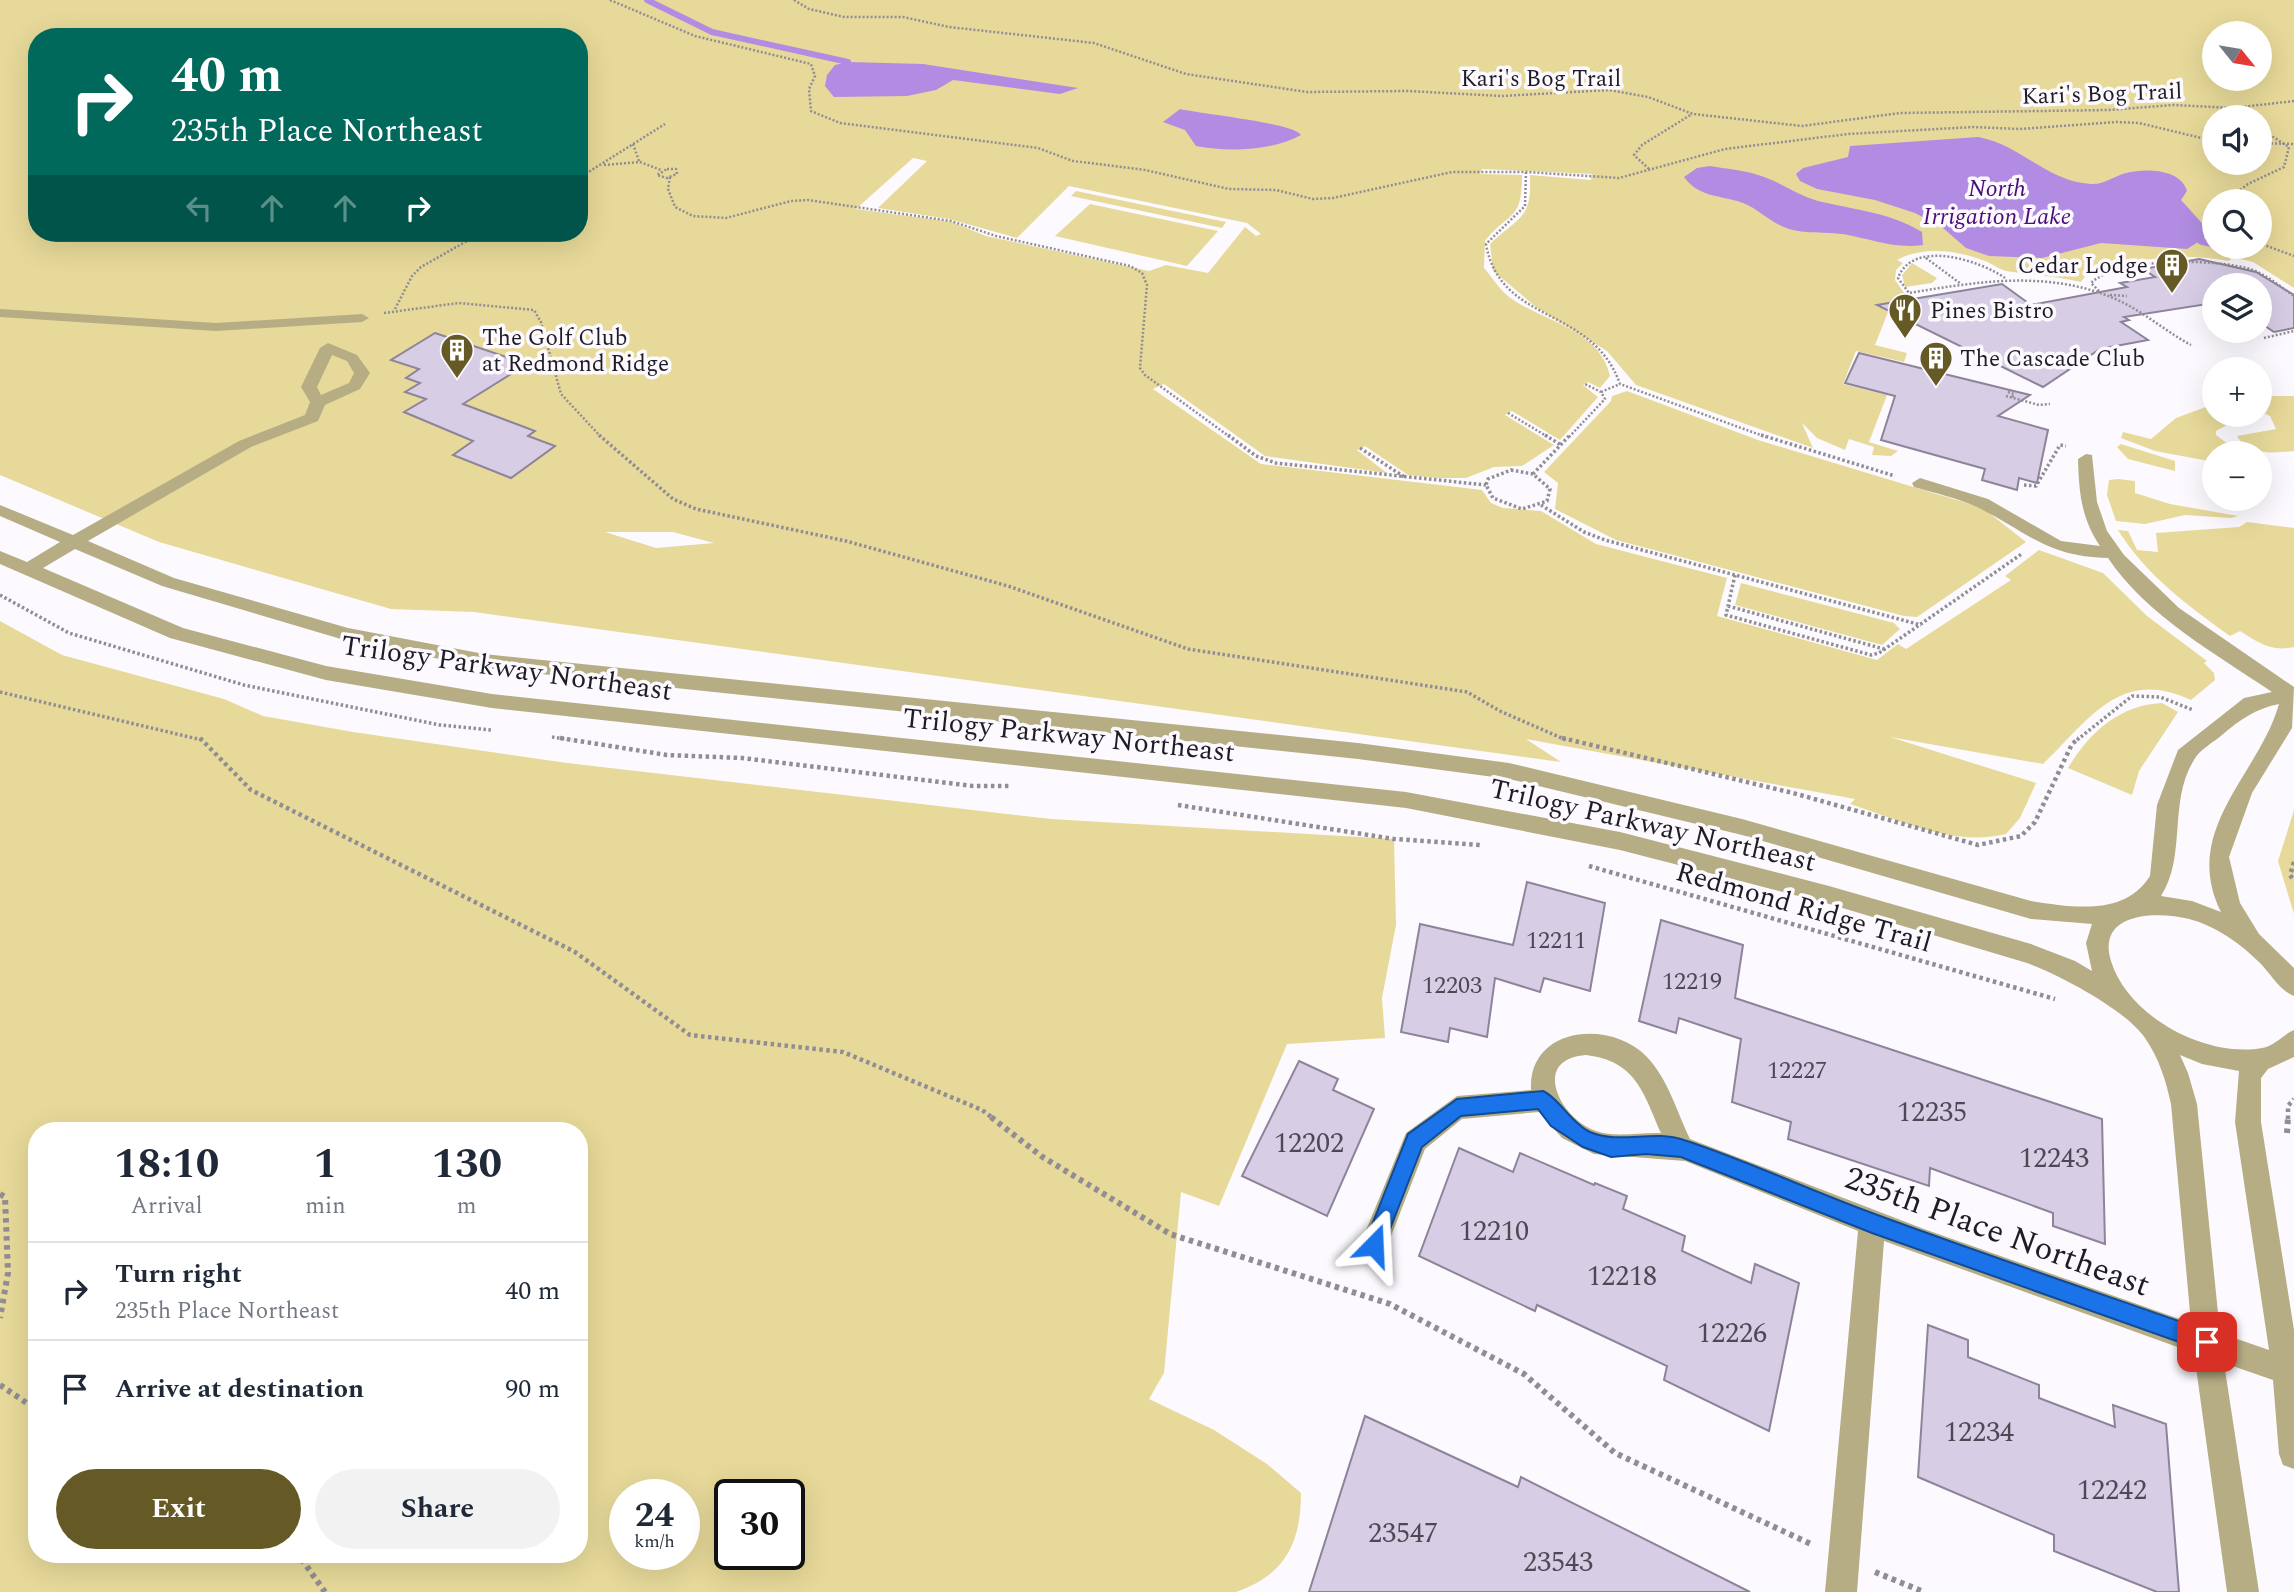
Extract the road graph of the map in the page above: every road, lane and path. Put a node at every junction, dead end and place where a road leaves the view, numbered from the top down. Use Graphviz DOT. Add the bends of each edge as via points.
graph roads {
  1 [pos="610,0"];
  2 [pos="794,0"];
  3 [pos="2294,101"];
  4 [pos="2259,105"];
  5 [pos="2202,106"];
  6 [pos="1693,114"];
  7 [pos="665,124"];
  8 [pos="2272,136"];
  9 [pos="2202,138"];
  10 [pos="2272,143"];
  11 [pos="633,144"];
  12 [pos="2286,144"];
  13 [pos="2294,144"];
  14 [pos="640,162"];
  15 [pos="602,165"];
  16 [pos="1650,169"];
  17 [pos="661,170"];
  18 [pos="1526,172"];
  19 [pos="588,173"];
  20 [pos="670,177"];
  21 [pos="2241,189"];
  22 [pos="465,242"];
  23 [pos="2272,248"];
  24 [pos="2294,256"];
  25 [pos="1926,258"];
  26 [pos="2005,278"];
  27 [pos="1962,285"];
  28 [pos="2104,294"];
  29 [pos="2127,296"];
  30 [pos="2294,296"];
  31 [pos="394,310"];
  32 [pos="0,313"];
  33 [pos="362,318"];
  34 [pos="2294,331"];
  35 [pos="2272,336"];
  36 [pos="2191,345"];
  37 [pos="1620,383"];
  38 [pos="1585,384"];
  39 [pos="1601,392"];
  40 [pos="2007,394"];
  41 [pos="318,402"];
  42 [pos="2050,404"];
  43 [pos="1508,413"];
  44 [pos="1561,445"];
  45 [pos="2070,447"];
  46 [pos="1360,448"];
  47 [pos="2086,459"];
  48 [pos="1533,474"];
  49 [pos="1407,479"];
  50 [pos="1920,483"];
  51 [pos="1486,485"];
  52 [pos="2024,485"];
  53 [pos="1541,505"];
  54 [pos="0,510"];
  55 [pos="2041,540"];
  56 [pos="72,543"];
  57 [pos="2112,552"];
  58 [pos="0,557"];
  59 [pos="27,570"];
  60 [pos="1735,575"];
  61 [pos="1728,606"];
  62 [pos="1921,625"];
  63 [pos="1885,649"];
  64 [pos="0,692"];
  65 [pos="2293,694"];
  66 [pos="2193,710"];
  67 [pos="1394,839"];
  68 [pos="1495,846"];
  69 [pos="2294,862"];
  70 [pos="1579,864"];
  71 [pos="2294,881"];
  72 [pos="2122,910"];
  73 [pos="2251,939"];
  74 [pos="2285,966"];
  75 [pos="2294,986"];
  76 [pos="2063,1002"];
  77 [pos="2124,1004"];
  78 [pos="2153,1029"];
  79 [pos="2291,1048"];
  80 [pos="2259,1061"];
  81 [pos="2294,1099"];
  82 [pos="1543,1100"];
  83 [pos="2287,1133"];
  84 [pos="1681,1148"];
  85 [pos="0,1194"];
  86 [pos="1872,1223"];
  87 [pos="1374,1245"];
  88 [pos="0,1318"];
  89 [pos="2207,1342"];
  90 [pos="2290,1371"];
  91 [pos="0,1385"];
  92 [pos="28,1404"];
  93 [pos="2294,1454"];
  94 [pos="1844,1559"];
  95 [pos="304,1563"];
  96 [pos="325,1592"];
  97 [pos="1842,1592"];
  98 [pos="1924,1592"];
  99 [pos="2243,1592"];
  1 -- 18 [label="path" via="695,36 811,64 815,76 809,89 811,111 841,123 1038,148 1073,161 1313,199 1444,173"];
  2 -- 6 [label="path, Kari's Bog Trail" via="809,9 844,17 903,17 949,27 1094,43 1186,74 1307,92 1408,90 1502,96 1609,90 1648,97"];
  3 -- 4 [label="path, Kari's Bog Trail"];
  5 -- 6 [label="path, Kari's Bog Trail" via="1900,113 1802,126"];
  6 -- 16 [label="path" via="1642,145 1634,155"];
  7 -- 11 [label="path"];
  8 -- 12 [label="path"];
  9 -- 16 [label="path" via="2116,122 2020,130 1973,127 1780,141 1725,149"];
  10 -- 12 [label="path"];
  11 -- 14 [label="path"];
  11 -- 15 [label="path"];
  12 -- 13 [label="path"];
  12 -- 21 [label="path" via="2284,167"];
  14 -- 15 [label="path"];
  14 -- 17 [label="path"];
  15 -- 19 [label="path"];
  16 -- 18 [label="path" via="1619,178"];
  17 -- 20 [label="path" via="658,176"];
  17 -- 20 [label="path" via="676,169 677,174"];
  18 -- 37 [label="path" via="1525,206 1486,243 1491,272 1522,302 1591,340 1613,364"];
  20 -- 49 [label="path" via="668,189 675,207 704,218 738,218 808,200 951,221 996,236 1130,266 1142,274 1147,285 1140,369 1158,387 1265,461"];
  22 -- 31 [label="path" via="421,267"];
  23 -- 24 [label="path"];
  25 -- 26 [label="path" via="1968,260"];
  25 -- 27 [label="path"];
  25 -- 27 [label="path" via="1902,268 1904,290"];
  26 -- 27 [label="path"];
  26 -- 28 [label="path"];
  28 -- 29 [label="path"];
  28 -- 30 [label="path" via="2095,289 2093,280 2196,258 2254,270"];
  28 -- 36 [label="path"];
  31 -- 33 [label="path"];
  31 -- 66 [label="path" via="423,304 493,302 534,310 561,394 589,427 673,499 696,509 846,541 1009,586 1188,649 1467,691 1573,743 1793,793 1978,845 2021,836 2035,822 2072,744 2132,696 2160,697"];
  32 -- 33 [label="street" via="216,327"];
  34 -- 35 [label="path"];
  37 -- 39 [label="path"];
  37 -- 50 [label="path" via="1762,436"];
  38 -- 39 [label="path"];
  39 -- 44 [label="path" via="1602,404"];
  40 -- 42 [label="path"];
  41 -- 56 [label="street" via="312,418 245,444"];
  43 -- 44 [label="path"];
  44 -- 48 [label="path"];
  45 -- 52 [label="path" via="2060,445 2036,486"];
  46 -- 49 [label="path"];
  47 -- 57 [label="street" via="2088,504"];
  48 -- 51 [label="path" via="1501,471"];
  48 -- 53 [label="path" via="1550,489"];
  49 -- 51 [label="path"];
  50 -- 55 [label="street" via="1983,504"];
  51 -- 53 [label="path" via="1493,498 1511,508"];
  53 -- 60 [label="path" via="1605,540"];
  54 -- 56 [label="street, Trilogy Parkway Northeast"];
  55 -- 57 [label="street" via="2078,553"];
  55 -- 62 [label="path"];
  56 -- 59 [label="street"];
  56 -- 72 [label="street, Trilogy Parkway Northeast" via="168,582 252,608 348,634 484,661 1358,751 1508,771 1730,823 2031,910 2065,915"];
  57 -- 65 [label="street" via="2179,618"];
  58 -- 59 [label="street, Trilogy Parkway Northeast"];
  59 -- 77 [label="street, Trilogy Parkway Northeast" via="177,633 327,673 478,699 1406,800 1620,841 2031,954 2067,968"];
  60 -- 61 [label="path"];
  60 -- 62 [label="path"];
  61 -- 63 [label="path"];
  61 -- 63 [label="path" via="1726,615 1864,653"];
  62 -- 63 [label="path"];
  64 -- 94 [label="path" via="200,738 251,790 575,952 690,1035 843,1052 982,1110 1041,1156 1170,1234 1390,1304 1524,1374 1615,1453"];
  65 -- 72 [label="street" via="2251,703 2185,755 2168,805 2161,878 2152,892"];
  65 -- 73 [label="street" via="2282,728 2242,791 2218,857 2229,905"];
  67 -- 68 [label="path"];
  69 -- 71 [label="path" via="2290,875"];
  70 -- 76 [label="path, Redmond Ridge Trail"];
  72 -- 73 [label="street, Trilogy Parkway Northeast" via="2159,904 2189,909"];
  72 -- 77 [label="street" via="2099,930 2097,951 2105,977"];
  73 -- 74 [label="street"];
  74 -- 75 [label="street"];
  77 -- 78 [label="street"];
  78 -- 80 [label="street" via="2188,1048 2225,1060"];
  78 -- 89 [label="street" via="2176,1073 2184,1104"];
  79 -- 80 [label="street"];
  80 -- 90 [label="street" via="2249,1076 2248,1122"];
  81 -- 83 [label="path" via="2288,1106"];
  82 -- 84 [label="street, 235th Place Northeast" via="1583,1138 1611,1148"];
  82 -- 84 [label="street" via="1542,1078 1554,1055 1575,1044 1603,1044 1631,1057 1654,1082"];
  82 -- 87 [label="street" via="1457,1108 1415,1141"];
  84 -- 86 [label="street, 235th Place Northeast"];
  85 -- 88 [label="path" via="5,1197 8,1273"];
  86 -- 89 [label="street, 235th Place Northeast"];
  86 -- 94 [label="street"];
  89 -- 90 [label="street, 235th Place Northeast"];
  89 -- 99 [label="street"];
  90 -- 93 [label="street"];
  91 -- 92 [label="path"];
  94 -- 97 [label="street"];
  94 -- 98 [label="path"];
  95 -- 96 [label="path"];
}
